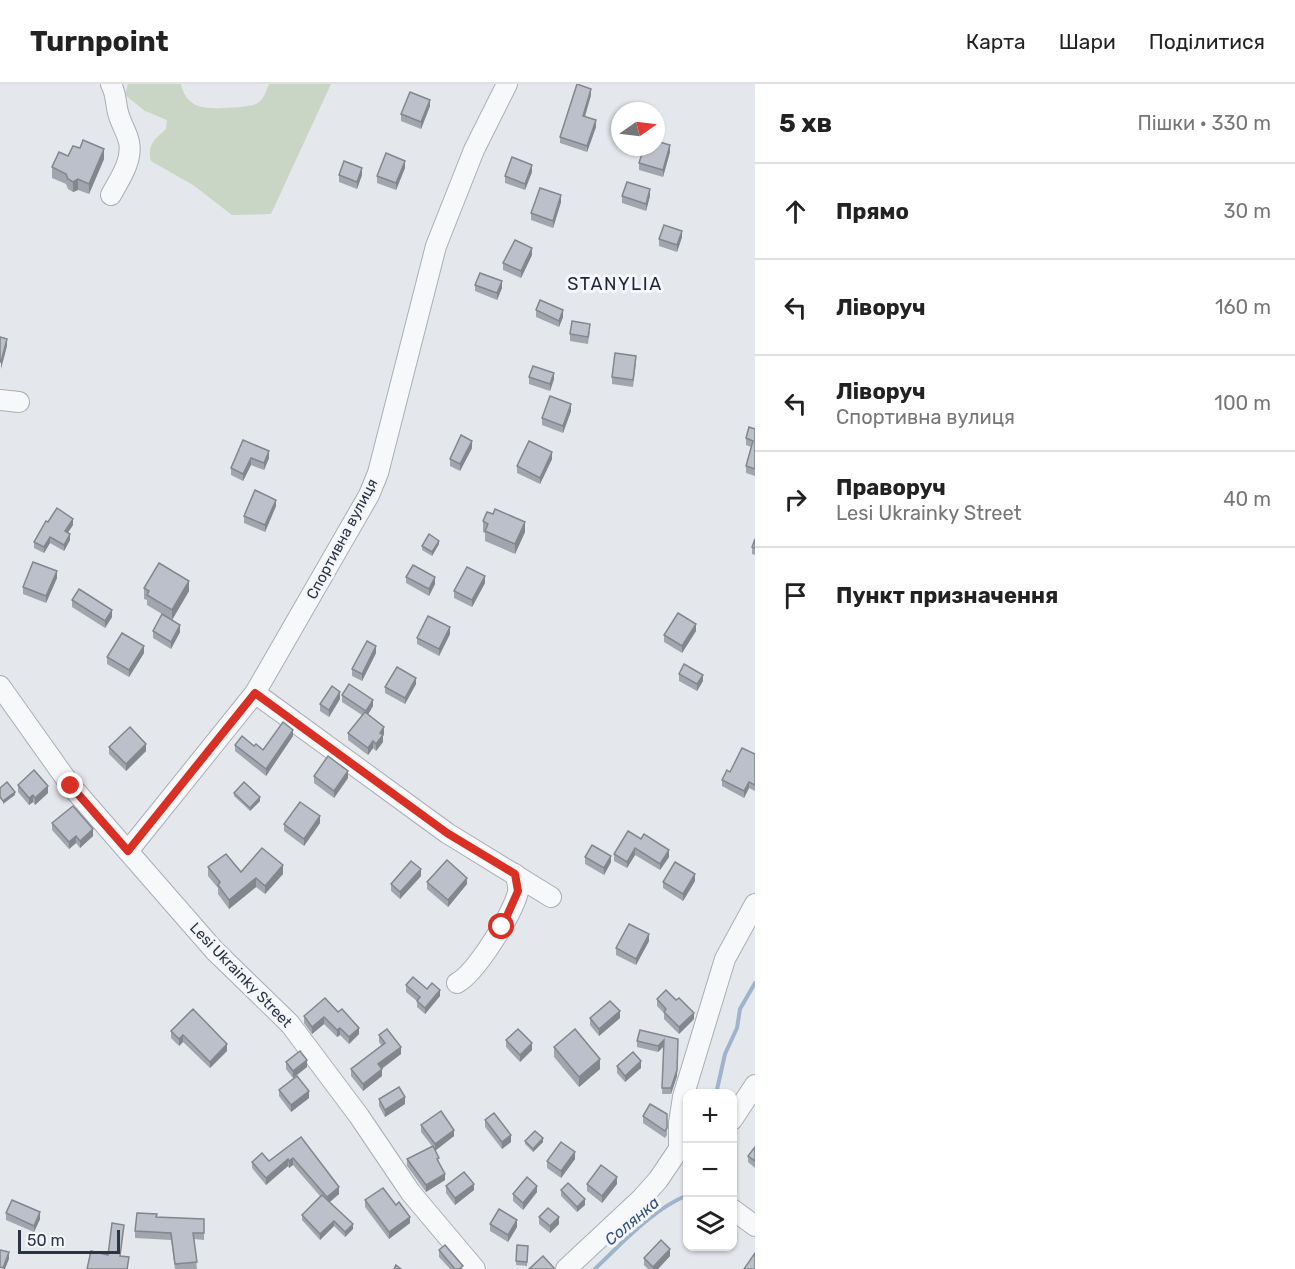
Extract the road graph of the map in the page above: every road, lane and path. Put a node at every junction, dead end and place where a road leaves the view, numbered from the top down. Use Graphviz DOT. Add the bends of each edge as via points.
graph roads {
  1 [pos="111,84"];
  2 [pos="507,84"];
  3 [pos="111,195"];
  4 [pos="0,686"];
  5 [pos="255,693"];
  6 [pos="128,851"];
  7 [pos="515,874"];
  8 [pos="551,897"];
  9 [pos="755,904"];
  10 [pos="457,983"];
  11 [pos="755,1085"];
  12 [pos="737,1112"];
  13 [pos="683,1148"];
  14 [pos="737,1213"];
  15 [pos="755,1226"];
  16 [pos="475,1269"];
  17 [pos="566,1269"];
  1 -- 3 [label="street" via="117,93 119,117 130,151"];
  2 -- 5 [label="street, Спортивна вулиця" via="474,150 436,246 369,495"];
  4 -- 6 [label="street, Lesi Ukrainky Street" via="71,786"];
  5 -- 6 [label="street, Спортивна вулиця"];
  5 -- 7 [label="street" via="447,833"];
  6 -- 16 [label="street, Lesi Ukrainky Street" via="214,950 290,1024 411,1193"];
  7 -- 8 [label="street"];
  7 -- 10 [label="street" via="518,891 506,919 478,962"];
  9 -- 13 [label="street" via="725,959 683,1097 679,1123"];
  11 -- 12 [label="street"];
  13 -- 17 [label="street" via="642,1198"];
  14 -- 15 [label="street"];
}
